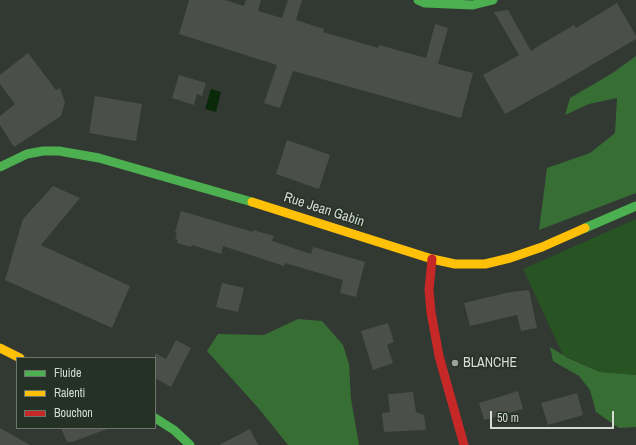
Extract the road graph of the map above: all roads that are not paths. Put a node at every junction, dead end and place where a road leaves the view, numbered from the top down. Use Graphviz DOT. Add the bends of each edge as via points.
graph roads {
  1 [pos="418,0"];
  2 [pos="493,0"];
  3 [pos="0,166"];
  4 [pos="636,206"];
  5 [pos="432,259"];
  6 [pos="0,348"];
  7 [pos="18,357"];
  8 [pos="156,419"];
  9 [pos="190,445"];
  10 [pos="464,445"];
  1 -- 2 [label="street" via="425,3 473,5"];
  3 -- 5 [label="street, Rue Jean Gabin" via="27,154 43,151 99,158 223,193"];
  4 -- 5 [label="street, Rue Jean Gabin" via="542,247 510,258 485,264 455,264"];
  5 -- 10 [label="street" via="429,290 438,356"];
  6 -- 7 [label="street"];
  8 -- 9 [label="street" via="174,430"];
}
